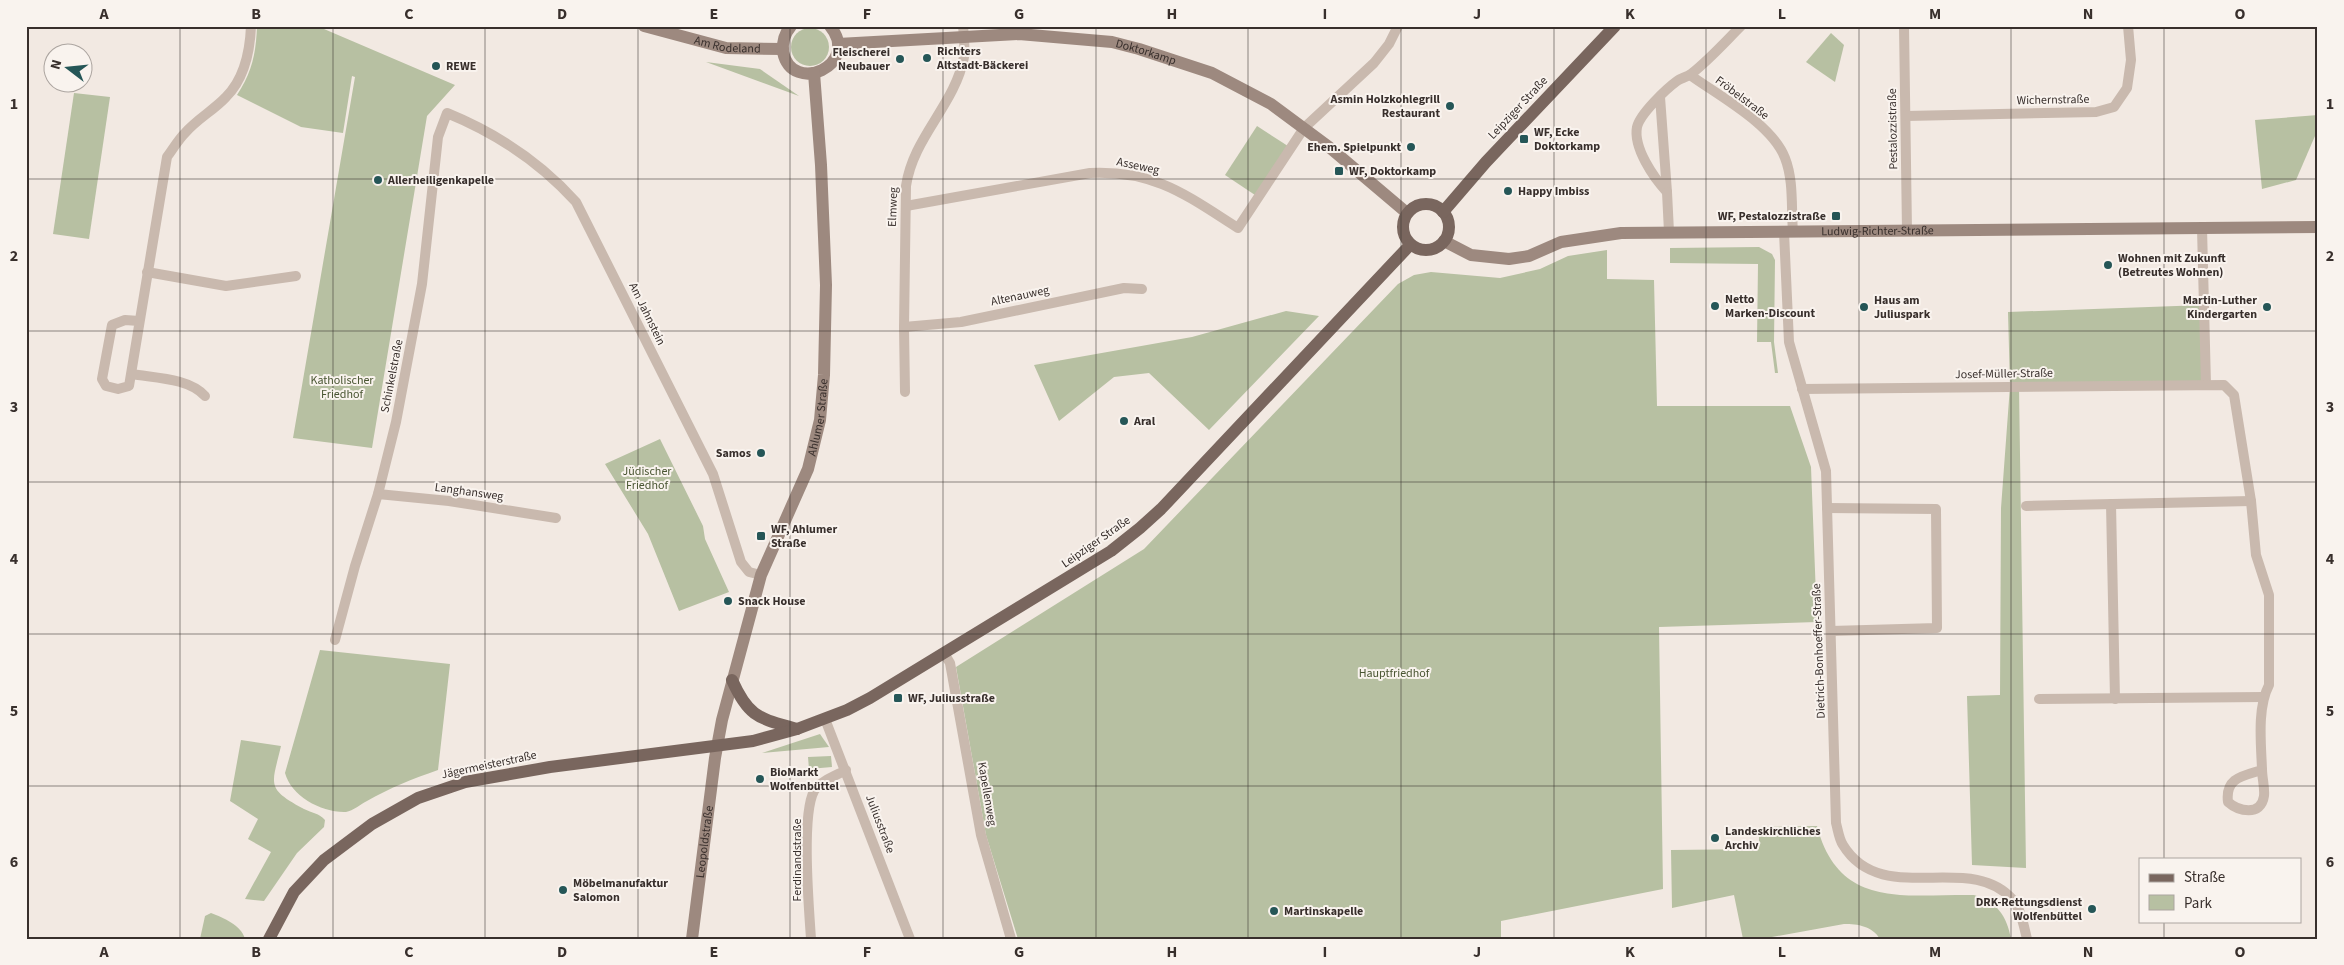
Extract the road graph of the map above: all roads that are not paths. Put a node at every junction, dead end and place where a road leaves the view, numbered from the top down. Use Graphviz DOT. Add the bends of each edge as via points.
graph roads {
  1 [pos="251,26"];
  2 [pos="644,26"];
  3 [pos="791,26"];
  4 [pos="830,26"];
  5 [pos="1398,26"];
  6 [pos="1615,26"];
  7 [pos="1742,26"];
  8 [pos="1904,26"];
  9 [pos="2128,26"];
  10 [pos="665,30"];
  11 [pos="964,31"];
  12 [pos="838,44"];
  13 [pos="783,49"];
  14 [pos="814,73"];
  15 [pos="1690,75"];
  16 [pos="1660,97"];
  17 [pos="447,113"];
  18 [pos="1906,116"];
  19 [pos="1304,128"];
  20 [pos="1667,192"];
  21 [pos="906,206"];
  22 [pos="1443,212"];
  23 [pos="1407,213"];
  24 [pos="2318,227"];
  25 [pos="2202,228"];
  26 [pos="1907,231"];
  27 [pos="1668,232"];
  28 [pos="1788,232"];
  29 [pos="1444,241"];
  30 [pos="1410,245"];
  31 [pos="147,272"];
  32 [pos="296,276"];
  33 [pos="1142,289"];
  34 [pos="140,321"];
  35 [pos="904,327"];
  36 [pos="132,374"];
  37 [pos="2206,385"];
  38 [pos="1802,389"];
  39 [pos="905,392"];
  40 [pos="205,396"];
  41 [pos="378,494"];
  42 [pos="2251,501"];
  43 [pos="2111,504"];
  44 [pos="2026,506"];
  45 [pos="1827,508"];
  46 [pos="556,518"];
  47 [pos="761,575"];
  48 [pos="1831,631"];
  49 [pos="335,640"];
  50 [pos="944,653"];
  51 [pos="732,680"];
  52 [pos="2262,697"];
  53 [pos="2039,699"];
  54 [pos="2115,699"];
  55 [pos="825,719"];
  56 [pos="797,729"];
  57 [pos="717,747"];
  58 [pos="846,770"];
  59 [pos="2262,770"];
  60 [pos="269,939"];
  61 [pos="692,939"];
  62 [pos="811,939"];
  63 [pos="910,939"];
  64 [pos="1011,939"];
  65 [pos="2027,939"];
  1 -- 31 [label="street" via="248,51 236,86 186,132 167,157"];
  2 -- 10 [label="street, Am Rodeland"];
  3 -- 13 [label="street" via="785,34"];
  4 -- 12 [label="street"];
  5 -- 19 [label="street, Asseweg" via="1374,63"];
  6 -- 22 [label="main road, Leipziger Straße"];
  7 -- 15 [label="street"];
  8 -- 18 [label="street, Pestalozzistraße"];
  9 -- 18 [label="street, Wichernstraße" via="2131,60 2127,88 2114,107 2096,112"];
  10 -- 13 [label="street, Am Rodeland" via="726,48"];
  11 -- 12 [label="street, Doktorkamp"];
  11 -- 19 [label="street, Doktorkamp" via="1112,42 1212,74 1271,104"];
  11 -- 21 [label="street, Elmweg" via="964,56 959,73 915,152 909,169"];
  12 -- 14 [label="street" via="832,63 821,72"];
  13 -- 14 [label="street" via="787,61 796,70"];
  14 -- 47 [label="street, Ahlumer Straße" via="825,237 822,404 808,469"];
  15 -- 16 [label="street" via="1678,80"];
  15 -- 28 [label="street, Fröbelstraße" via="1757,122 1785,157 1789,175"];
  16 -- 20 [label="street"];
  16 -- 20 [label="street" via="1642,116 1637,128 1638,143 1653,177"];
  17 -- 41 [label="street, Schinkelstraße" via="438,138 422,284 410,354"];
  17 -- 47 [label="street, Am Jahnstein" via="507,143 546,171 576,202 713,474 741,562 750,572"];
  18 -- 26 [label="street, Pestalozzistraße"];
  19 -- 21 [label="street, Asseweg" via="1238,228 1156,180 1114,172 1090,173"];
  19 -- 23 [label="street, Doktorkamp"];
  20 -- 27 [label="street"];
  21 -- 35 [label="street, Elmweg"];
  22 -- 23 [label="main road" via="1432,204 1425,204"];
  22 -- 29 [label="main road" via="1449,226"];
  23 -- 30 [label="main road" via="1402,230"];
  24 -- 25 [label="street, Ludwig-Richter-Straße"];
  25 -- 26 [label="street, Ludwig-Richter-Straße"];
  25 -- 37 [label="street"];
  26 -- 28 [label="street, Ludwig-Richter-Straße"];
  27 -- 28 [label="street, Ludwig-Richter-Straße"];
  27 -- 29 [label="street, Ludwig-Richter-Straße" via="1613,234 1561,242 1529,256 1509,259 1471,255"];
  28 -- 38 [label="street, Dietrich-Bonhoeffer-Straße" via="1789,342"];
  29 -- 30 [label="main road" via="1436,248 1425,250"];
  30 -- 50 [label="main road, Leipziger Straße" via="1140,528 1092,564"];
  31 -- 32 [label="street" via="226,286"];
  31 -- 34 [label="street"];
  33 -- 35 [label="street, Altenauweg" via="1124,288 961,322"];
  34 -- 36 [label="street"];
  34 -- 36 [label="street" via="125,320 112,325 102,379 106,386 118,389 129,386"];
  35 -- 39 [label="street, Elmweg"];
  36 -- 40 [label="street" via="181,383 200,390"];
  37 -- 38 [label="street, Josef-Müller-Straße"];
  37 -- 42 [label="street, Josef-Müller-Straße" via="2224,385 2234,395"];
  38 -- 45 [label="street, Dietrich-Bonhoeffer-Straße" via="1823,454"];
  41 -- 46 [label="street, Langhansweg" via="449,501"];
  41 -- 49 [label="street, Schinkelstraße"];
  42 -- 43 [label="street"];
  42 -- 52 [label="street, Josef-Müller-Straße" via="2256,556 2269,595 2269,685"];
  43 -- 44 [label="street"];
  43 -- 54 [label="street"];
  45 -- 48 [label="street, Dietrich-Bonhoeffer-Straße"];
  45 -- 48 [label="street" via="1936,509 1937,628"];
  47 -- 51 [label="street, Ahlumer Straße"];
  48 -- 65 [label="street, Dietrich-Bonhoeffer-Straße" via="1836,823 1842,844 1856,861 1872,872 1893,878 1967,879 2000,889 2014,900"];
  50 -- 55 [label="main road, Leipziger Straße" via="870,698"];
  50 -- 64 [label="street, Kapellenweg" via="950,663 982,835"];
  51 -- 56 [label="main road" via="740,697 754,714"];
  51 -- 57 [label="street, Ahlumer Straße"];
  52 -- 54 [label="street"];
  52 -- 59 [label="street, Josef-Müller-Straße"];
  53 -- 54 [label="street"];
  55 -- 56 [label="main road, Leipziger Straße"];
  55 -- 58 [label="street, Juliusstraße"];
  56 -- 57 [label="main road, Leipziger Straße"];
  57 -- 60 [label="main road, Jägermeisterstraße" via="505,775 464,782 418,798 351,838 313,870 294,892"];
  57 -- 61 [label="street, Leopoldstraße"];
  58 -- 62 [label="street, Ferdinandstraße" via="820,784 811,801 807,845"];
  58 -- 63 [label="street, Juliusstraße"];
  59 -- 59 [label="street, Josef-Müller-Straße" via="2231,783 2226,790 2228,802 2236,809 2250,811 2259,806 2264,797"];
}
